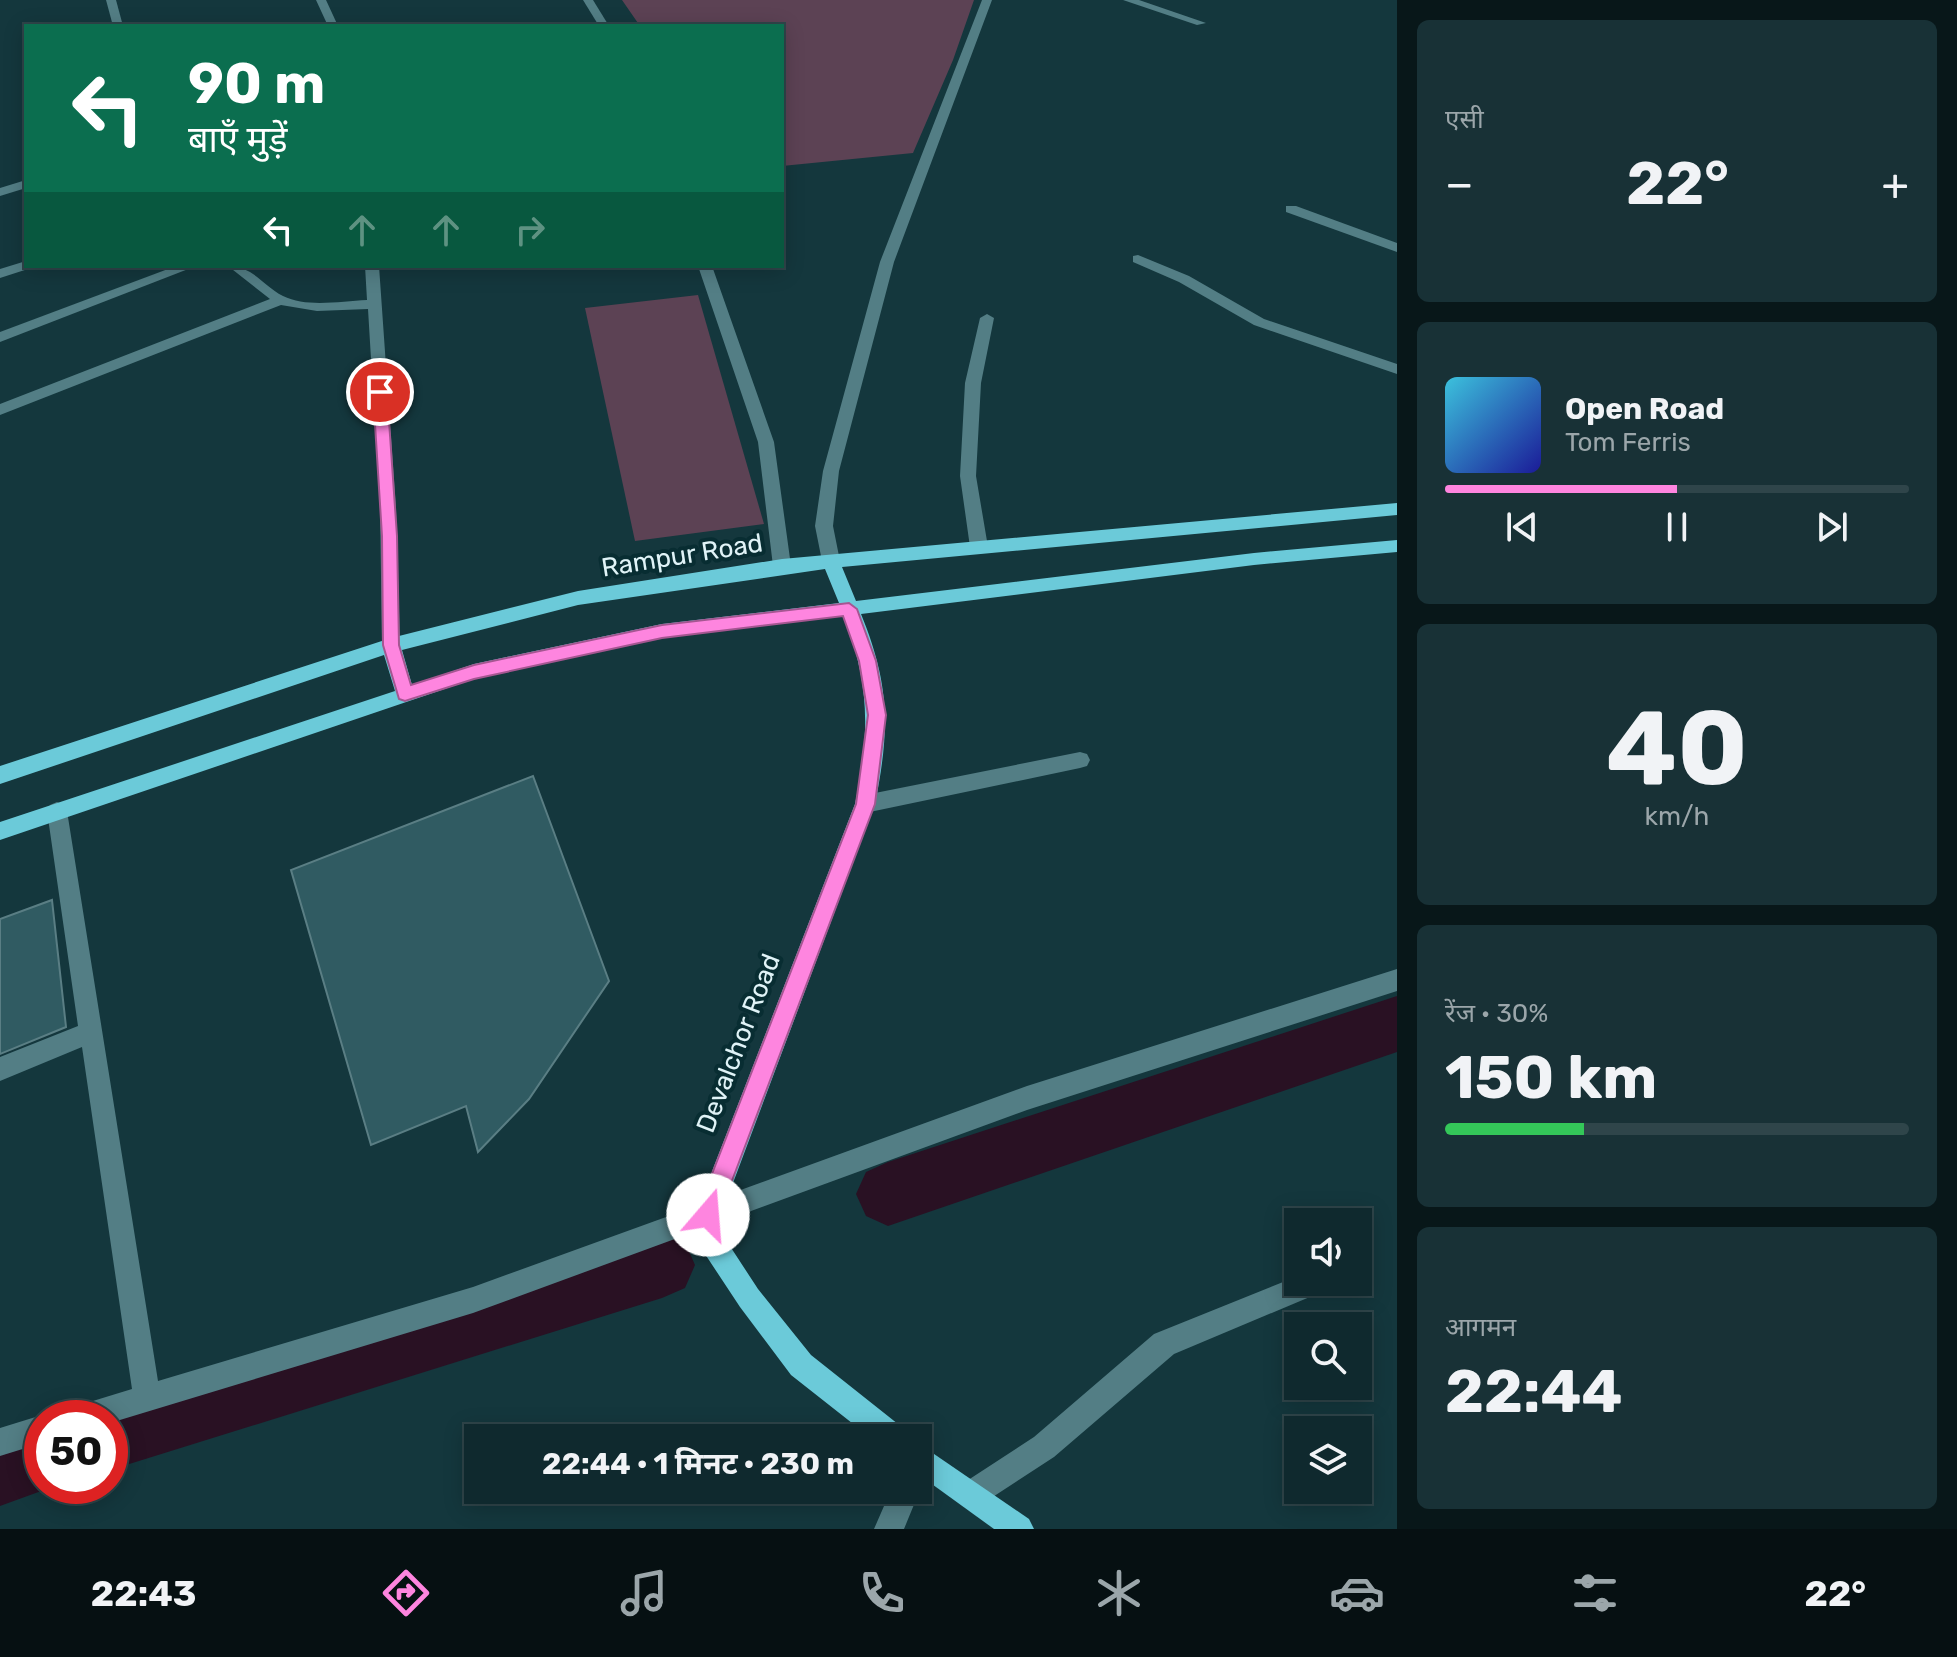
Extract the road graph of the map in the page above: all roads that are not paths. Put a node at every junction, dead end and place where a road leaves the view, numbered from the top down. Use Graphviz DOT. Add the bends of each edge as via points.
graph roads {
  1 [pos="111,0"];
  2 [pos="321,0"];
  3 [pos="588,0"];
  4 [pos="987,0"];
  5 [pos="1128,0"];
  6 [pos="1201,23"];
  7 [pos="117,24"];
  8 [pos="332,24"];
  9 [pos="603,24"];
  10 [pos="24,185"];
  11 [pos="0,192"];
  12 [pos="1291,209"];
  13 [pos="1397,248"];
  14 [pos="1138,259"];
  15 [pos="24,266"];
  16 [pos="184,268"];
  17 [pos="238,268"];
  18 [pos="372,268"];
  19 [pos="706,268"];
  20 [pos="0,274"];
  21 [pos="280,300"];
  22 [pos="374,304"];
  23 [pos="987,318"];
  24 [pos="0,337"];
  25 [pos="1397,369"];
  26 [pos="0,410"];
  27 [pos="1397,509"];
  28 [pos="1397,546"];
  29 [pos="979,547"];
  30 [pos="831,561"];
  31 [pos="782,566"];
  32 [pos="849,609"];
  33 [pos="391,645"];
  34 [pos="405,694"];
  35 [pos="1080,760"];
  36 [pos="0,775"];
  37 [pos="865,804"];
  38 [pos="57,811"];
  39 [pos="0,831"];
  40 [pos="1397,980"];
  41 [pos="91,1032"];
  42 [pos="0,1069"];
  43 [pos="708,1215"];
  44 [pos="1284,1295"];
  45 [pos="147,1398"];
  46 [pos="128,1404"];
  47 [pos="875,1424"];
  48 [pos="24,1435"];
  49 [pos="0,1442"];
  50 [pos="932,1468"];
  51 [pos="972,1494"];
  52 [pos="900,1504"];
  53 [pos="889,1529"];
  54 [pos="1019,1529"];
  1 -- 7 [label="street"];
  2 -- 8 [label="street"];
  3 -- 9 [label="street"];
  4 -- 30 [label="street" via="887,262 831,471 824,526"];
  5 -- 6 [label="street"];
  10 -- 11 [label="street"];
  12 -- 13 [label="street"];
  14 -- 25 [label="street" via="1259,322"];
  15 -- 20 [label="street"];
  16 -- 24 [label="street"];
  17 -- 21 [label="street"];
  18 -- 22 [label="street"];
  19 -- 31 [label="street" via="766,442"];
  21 -- 22 [label="street" via="317,307"];
  21 -- 26 [label="street"];
  22 -- 33 [label="street"];
  23 -- 29 [label="street" via="973,383 968,476"];
  27 -- 29 [label="main road, Rampur Road"];
  28 -- 32 [label="main road"];
  29 -- 30 [label="main road, Rampur Road"];
  30 -- 31 [label="main road, Rampur Road"];
  30 -- 32 [label="main road, Devalchor Road"];
  31 -- 33 [label="main road, Rampur Road" via="578,598"];
  32 -- 34 [label="main road" via="662,631 474,672"];
  32 -- 37 [label="main road, Devalchor Road" via="868,661 877,715"];
  33 -- 34 [label="main road"];
  33 -- 36 [label="main road, Rampur Road"];
  34 -- 38 [label="main road"];
  35 -- 37 [label="street"];
  37 -- 43 [label="main road, Devalchor Road"];
  38 -- 39 [label="main road"];
  38 -- 41 [label="street"];
  40 -- 43 [label="street" via="1027,1098"];
  41 -- 42 [label="street"];
  41 -- 45 [label="street"];
  43 -- 45 [label="street" via="473,1300"];
  43 -- 47 [label="main road" via="712,1242 801,1365"];
  44 -- 51 [label="street" via="1164,1344 1044,1447"];
  45 -- 46 [label="street"];
  48 -- 49 [label="street"];
  50 -- 51 [label="main road"];
  51 -- 54 [label="main road"];
  52 -- 53 [label="street"];
}
